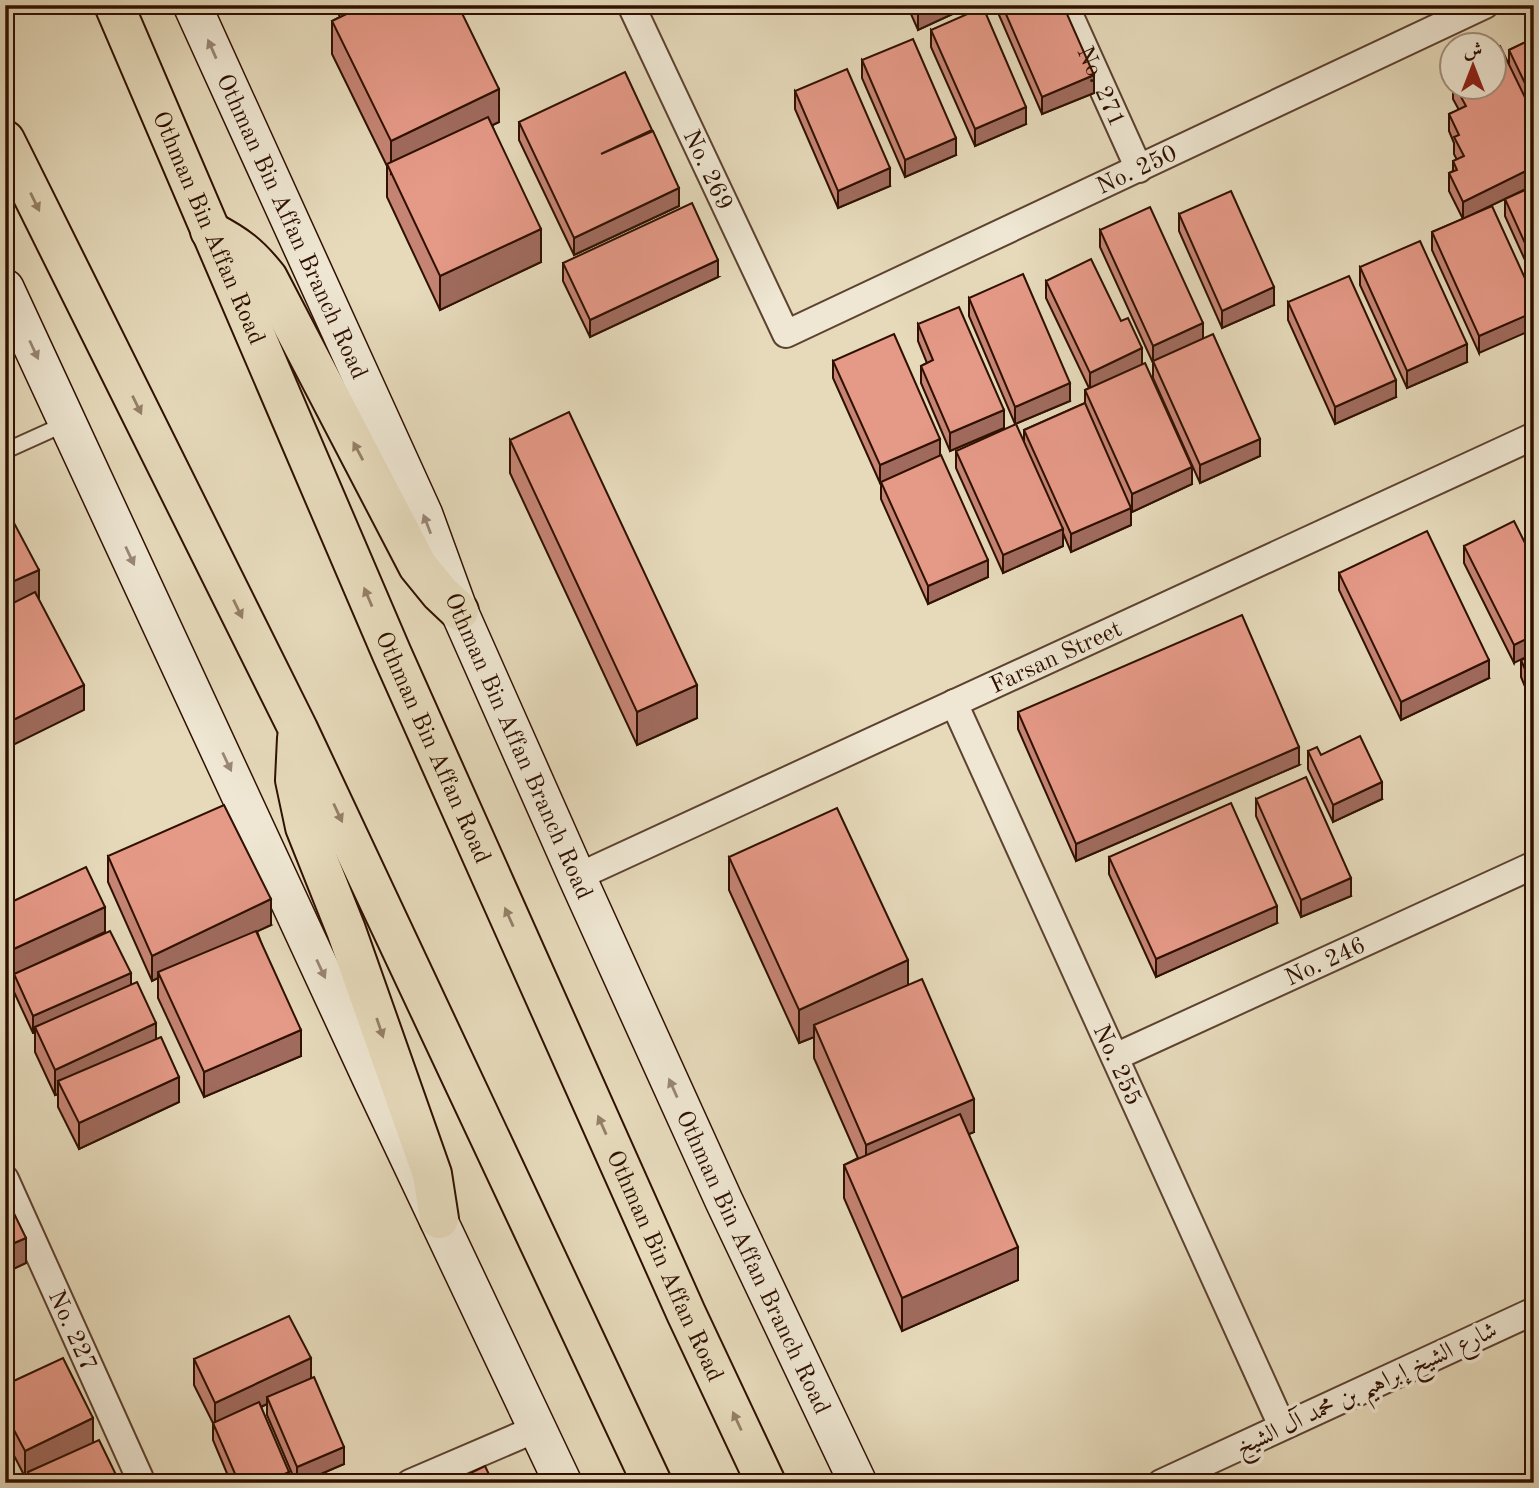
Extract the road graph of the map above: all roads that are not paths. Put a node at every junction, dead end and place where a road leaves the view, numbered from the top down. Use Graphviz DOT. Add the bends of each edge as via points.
graph roads {
  1 [pos="114,5"];
  2 [pos="192,5"];
  3 [pos="631,5"];
  4 [pos="1065,5"];
  5 [pos="1478,7"];
  6 [pos="5,140"];
  7 [pos="1139,169"];
  8 [pos="210,231"];
  9 [pos="5,288"];
  10 [pos="786,334"];
  11 [pos="67,423"];
  12 [pos="1534,436"];
  13 [pos="5,451"];
  14 [pos="459,611"];
  15 [pos="954,703"];
  16 [pos="298,729"];
  17 [pos="1534,865"];
  18 [pos="577,877"];
  19 [pos="1115,1057"];
  20 [pos="5,1179"];
  21 [pos="439,1219"];
  22 [pos="1534,1311"];
  23 [pos="1282,1426"];
  24 [pos="538,1428"];
  25 [pos="142,1483"];
  26 [pos="410,1483"];
  27 [pos="563,1483"];
  28 [pos="652,1483"];
  29 [pos="766,1483"];
  30 [pos="859,1483"];
  31 [pos="1161,1483"];
  1 -- 8 [label="main road, Othman Bin Affan Road"];
  14 -- 2 [label="main road, Othman Bin Affan Branch Road, one-way" via="424,515"];
  3 -- 10 [label="street, No. 269"];
  4 -- 7 [label="street, No. 271"];
  5 -- 7 [label="street, No. 250"];
  6 -- 16 [label="main road, one-way"];
  7 -- 10 [label="street, No. 250"];
  14 -- 8 [label="main road, one-way" via="418,566 268,278 236,244"];
  29 -- 8 [label="main road, Othman Bin Affan Road, one-way" via="403,680"];
  9 -- 11 [label="main road, one-way"];
  11 -- 13 [label="lane"];
  11 -- 21 [label="main road, one-way"];
  12 -- 15 [label="street, Farsan Street"];
  14 -- 18 [label="main road, Othman Bin Affan Branch Road"];
  15 -- 18 [label="street, Farsan Street"];
  15 -- 19 [label="street, No. 255"];
  16 -- 21 [label="main road, one-way" via="295,780 304,828 346,930 432,1174"];
  16 -- 28 [label="main road, one-way"];
  17 -- 19 [label="street, No. 246"];
  30 -- 18 [label="main road, Othman Bin Affan Branch Road, one-way"];
  19 -- 23 [label="street, No. 255"];
  20 -- 25 [label="street, No. 227"];
  21 -- 24 [label="main road"];
  22 -- 23 [label="street, شارع الشيخ إبراهيم بن محمد آل الشيخ"];
  23 -- 31 [label="street, شارع الشيخ إبراهيم بن محمد آل الشيخ"];
  24 -- 26 [label="street"];
  24 -- 27 [label="main road"];
}
